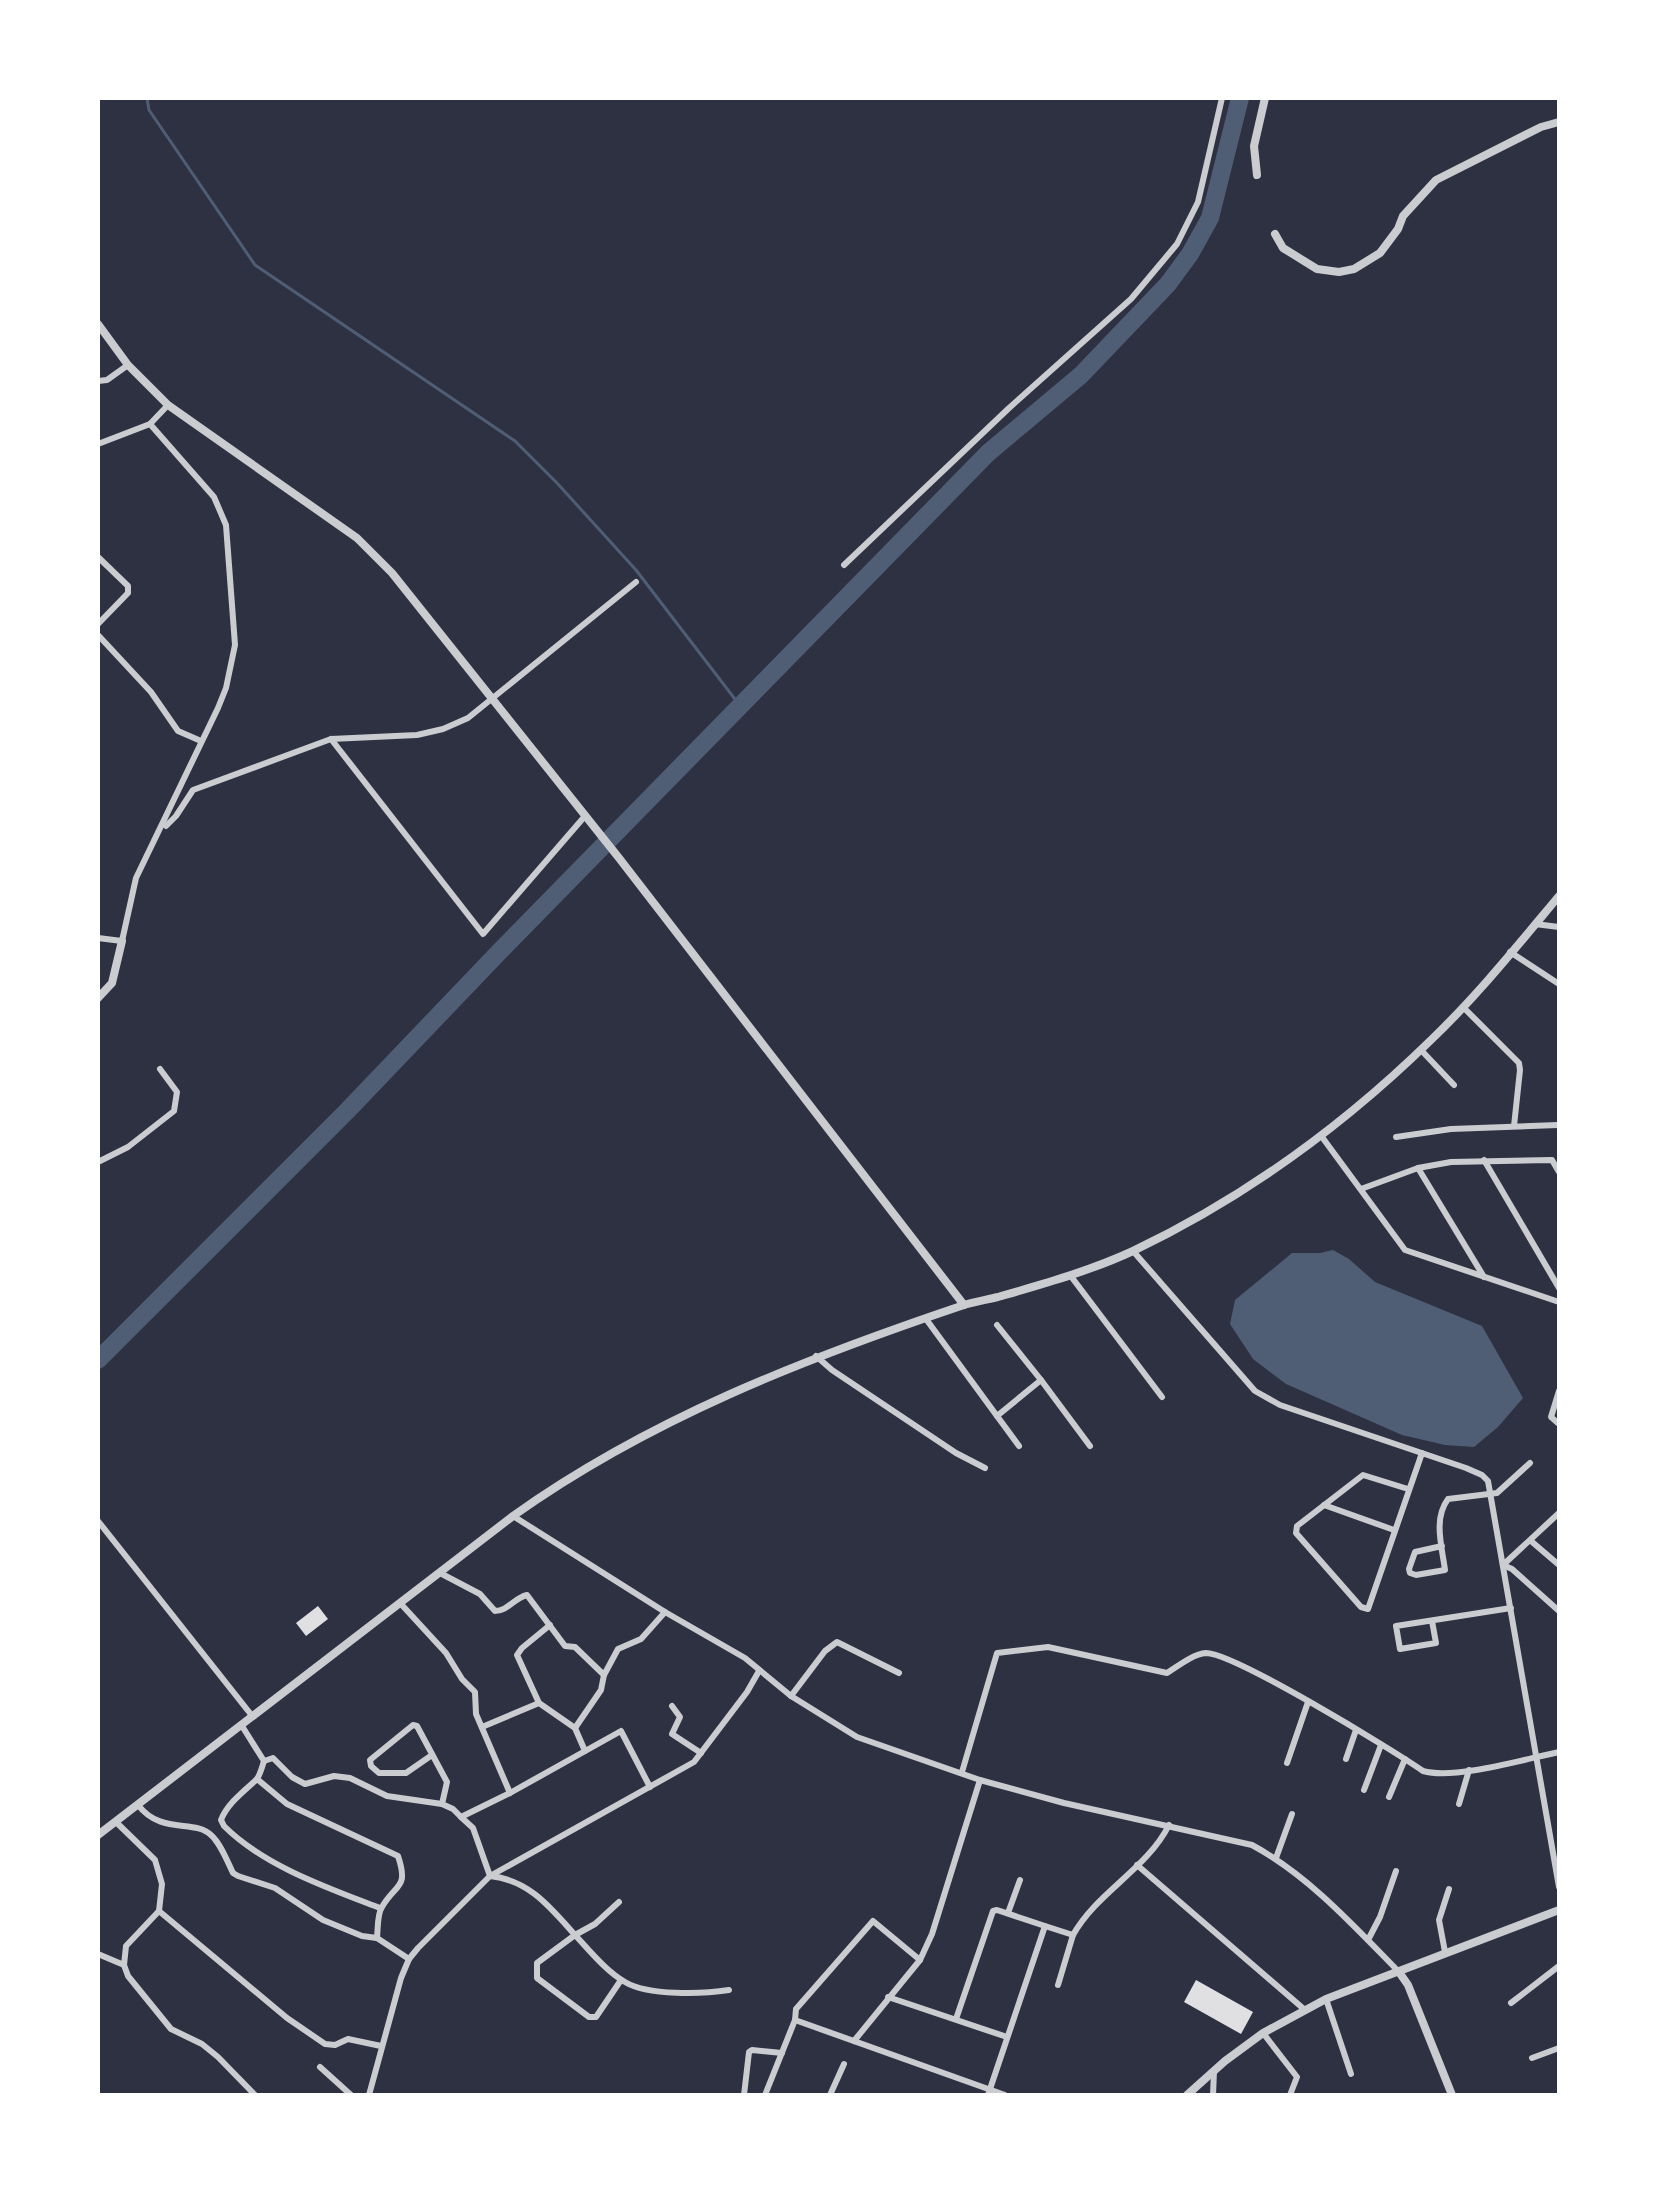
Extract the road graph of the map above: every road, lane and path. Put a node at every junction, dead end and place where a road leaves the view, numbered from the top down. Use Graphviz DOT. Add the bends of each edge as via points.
graph roads {
  1 [pos="1222,98"];
  2 [pos="1265,98"];
  3 [pos="1559,122"];
  4 [pos="1257,175"];
  5 [pos="1275,234"];
  6 [pos="98,324"];
  7 [pos="128,365"];
  8 [pos="98,381"];
  9 [pos="168,405"];
  10 [pos="150,424"];
  11 [pos="98,444"];
  12 [pos="98,557"];
  13 [pos="844,565"];
  14 [pos="636,582"];
  15 [pos="98,624"];
  16 [pos="98,635"];
  17 [pos="493,700"];
  18 [pos="331,739"];
  19 [pos="201,741"];
  20 [pos="585,816"];
  21 [pos="161,831"];
  22 [pos="1559,896"];
  23 [pos="1535,924"];
  24 [pos="1559,927"];
  25 [pos="98,938"];
  26 [pos="122,941"];
  27 [pos="1510,952"];
  28 [pos="1559,984"];
  29 [pos="98,998"];
  30 [pos="1463,1007"];
  31 [pos="1421,1050"];
  32 [pos="160,1069"];
  33 [pos="1454,1085"];
  34 [pos="1559,1115"];
  35 [pos="1558,1125"];
  36 [pos="1514,1126"];
  37 [pos="1322,1137"];
  38 [pos="1396,1137"];
  39 [pos="1484,1160"];
  40 [pos="98,1162"];
  41 [pos="1418,1168"];
  42 [pos="1559,1172"];
  43 [pos="1361,1189"];
  44 [pos="1133,1251"];
  45 [pos="1070,1275"];
  46 [pos="1484,1277"];
  47 [pos="1559,1288"];
  48 [pos="1559,1302"];
  49 [pos="964,1305"];
  50 [pos="926,1319"];
  51 [pos="997,1325"];
  52 [pos="816,1356"];
  53 [pos="1041,1380"];
  54 [pos="1559,1391"];
  55 [pos="1162,1397"];
  56 [pos="997,1416"];
  57 [pos="1559,1424"];
  58 [pos="1019,1446"];
  59 [pos="1090,1446"];
  60 [pos="1422,1453"];
  61 [pos="1530,1463"];
  62 [pos="985,1468"];
  63 [pos="1408,1489"];
  64 [pos="1490,1493"];
  65 [pos="1324,1505"];
  66 [pos="1559,1513"];
  67 [pos="513,1516"];
  68 [pos="98,1521"];
  69 [pos="1394,1530"];
  70 [pos="1531,1541"];
  71 [pos="1442,1546"];
  72 [pos="1503,1565"];
  73 [pos="1559,1565"];
  74 [pos="440,1573"];
  75 [pos="401,1604"];
  76 [pos="1511,1608"];
  77 [pos="1559,1611"];
  78 [pos="665,1612"];
  79 [pos="1432,1621"];
  80 [pos="550,1625"];
  81 [pos="759,1671"];
  82 [pos="899,1673"];
  83 [pos="604,1675"];
  84 [pos="791,1696"];
  85 [pos="1308,1702"];
  86 [pos="539,1703"];
  87 [pos="672,1706"];
  88 [pos="253,1717"];
  89 [pos="242,1726"];
  90 [pos="482,1727"];
  91 [pos="575,1728"];
  92 [pos="1356,1730"];
  93 [pos="1381,1745"];
  94 [pos="585,1751"];
  95 [pos="1559,1752"];
  96 [pos="701,1753"];
  97 [pos="432,1755"];
  98 [pos="1537,1757"];
  99 [pos="1346,1759"];
  100 [pos="1405,1759"];
  101 [pos="264,1761"];
  102 [pos="1287,1763"];
  103 [pos="1469,1770"];
  104 [pos="962,1772"];
  105 [pos="257,1779"];
  106 [pos="980,1780"];
  107 [pos="650,1787"];
  108 [pos="1364,1790"];
  109 [pos="510,1793"];
  110 [pos="1389,1797"];
  111 [pos="442,1804"];
  112 [pos="1459,1804"];
  113 [pos="138,1805"];
  114 [pos="1292,1814"];
  115 [pos="461,1817"];
  116 [pos="116,1822"];
  117 [pos="1169,1825"];
  118 [pos="98,1835"];
  119 [pos="1276,1858"];
  120 [pos="1137,1865"];
  121 [pos="1396,1871"];
  122 [pos="490,1876"];
  123 [pos="1020,1880"];
  124 [pos="1559,1887"];
  125 [pos="1449,1889"];
  126 [pos="619,1902"];
  127 [pos="380,1908"];
  128 [pos="1559,1910"];
  129 [pos="159,1911"];
  130 [pos="1008,1913"];
  131 [pos="1045,1926"];
  132 [pos="575,1935"];
  133 [pos="1073,1935"];
  134 [pos="377,1938"];
  135 [pos="1368,1940"];
  136 [pos="1445,1952"];
  137 [pos="98,1954"];
  138 [pos="409,1959"];
  139 [pos="920,1960"];
  140 [pos="124,1965"];
  141 [pos="1559,1966"];
  142 [pos="1399,1972"];
  143 [pos="621,1980"];
  144 [pos="1058,1985"];
  145 [pos="729,1990"];
  146 [pos="888,1997"];
  147 [pos="1326,1999"];
  148 [pos="1511,2003"];
  149 [pos="1305,2010"];
  150 [pos="956,2019"];
  151 [pos="795,2020"];
  152 [pos="1263,2033"];
  153 [pos="1007,2037"];
  154 [pos="854,2041"];
  155 [pos="381,2046"];
  156 [pos="1559,2048"];
  157 [pos="782,2053"];
  158 [pos="1532,2058"];
  159 [pos="844,2064"];
  160 [pos="320,2067"];
  161 [pos="1214,2071"];
  162 [pos="1351,2074"];
  163 [pos="989,2092"];
  164 [pos="255,2095"];
  165 [pos="351,2095"];
  166 [pos="369,2095"];
  167 [pos="744,2095"];
  168 [pos="765,2095"];
  169 [pos="830,2095"];
  170 [pos="1005,2095"];
  171 [pos="1187,2095"];
  172 [pos="1213,2095"];
  173 [pos="1290,2095"];
  174 [pos="1452,2095"];
  1 -- 13 [label="street" via="1198,202 1177,244 1131,299"];
  2 -- 4 [label="street" via="1254,146"];
  3 -- 5 [label="street" via="1436,180 1403,216 1380,253 1354,269 1317,269 1283,248"];
  6 -- 7 [label="street"];
  7 -- 8 [label="street"];
  7 -- 9 [label="street"];
  9 -- 10 [label="street"];
  9 -- 17 [label="street" via="357,538 392,573"];
  10 -- 11 [label="street"];
  10 -- 19 [label="street" via="214,497 226,525 235,645 226,688"];
  12 -- 15 [label="street" via="128,586 128,593"];
  14 -- 17 [label="street"];
  16 -- 19 [label="street" via="151,692 178,731"];
  17 -- 18 [label="street" via="443,729"];
  17 -- 20 [label="street"];
  18 -- 20 [label="street" via="483,934"];
  18 -- 21 [label="street" via="193,790"];
  19 -- 21 [label="street"];
  20 -- 49 [label="street"];
  21 -- 26 [label="street" via="136,878"];
  22 -- 23 [label="street"];
  23 -- 24 [label="street"];
  23 -- 27 [label="street"];
  25 -- 26 [label="street"];
  26 -- 29 [label="street" via="112,983"];
  27 -- 28 [label="street"];
  27 -- 30 [label="street"];
  30 -- 31 [label="street"];
  30 -- 36 [label="street" via="1519,1063"];
  31 -- 33 [label="street"];
  31 -- 37 [label="street"];
  32 -- 40 [label="street" via="177,1092 174,1111 128,1147"];
  34 -- 35 [label="street"];
  35 -- 36 [label="street"];
  36 -- 38 [label="street"];
  37 -- 43 [label="street"];
  37 -- 44 [label="street" via="1251,1185"];
  39 -- 41 [label="street"];
  39 -- 42 [label="street" via="1552,1160"];
  39 -- 47 [label="street"];
  41 -- 43 [label="street"];
  41 -- 46 [label="street"];
  43 -- 46 [label="street" via="1405,1250"];
  44 -- 45 [label="street"];
  44 -- 60 [label="street" via="1255,1391 1280,1405"];
  45 -- 49 [label="street"];
  45 -- 55 [label="street"];
  46 -- 48 [label="street"];
  49 -- 50 [label="street"];
  50 -- 52 [label="street"];
  50 -- 56 [label="street"];
  51 -- 53 [label="street"];
  52 -- 62 [label="street"];
  52 -- 67 [label="street" via="639,1438"];
  53 -- 56 [label="street"];
  53 -- 59 [label="street"];
  54 -- 57 [label="street" via="1551,1417"];
  56 -- 58 [label="street"];
  60 -- 63 [label="street"];
  60 -- 64 [label="street" via="1482,1475"];
  61 -- 64 [label="street" via="1497,1493"];
  63 -- 65 [label="street" via="1363,1475"];
  63 -- 69 [label="street"];
  64 -- 71 [label="street" via="1448,1499 1439,1522"];
  64 -- 72 [label="street"];
  65 -- 69 [label="street"];
  65 -- 69 [label="street" via="1297,1526 1296,1533 1361,1607 1368,1609"];
  66 -- 70 [label="street"];
  67 -- 74 [label="street"];
  67 -- 78 [label="street"];
  68 -- 88 [label="street"];
  70 -- 72 [label="street"];
  70 -- 73 [label="street"];
  71 -- 71 [label="street" via="1445,1570 1410,1573 1415,1552"];
  72 -- 76 [label="street"];
  72 -- 77 [label="street"];
  74 -- 75 [label="street"];
  74 -- 80 [label="street" via="480,1594 495,1611 527,1595"];
  75 -- 88 [label="street"];
  75 -- 90 [label="street" via="475,1692"];
  76 -- 79 [label="street"];
  76 -- 98 [label="street"];
  78 -- 81 [label="street"];
  78 -- 83 [label="street" via="641,1639 618,1649"];
  79 -- 79 [label="street" via="1396,1626 1400,1649 1436,1643"];
  80 -- 83 [label="street" via="565,1646 575,1647"];
  80 -- 86 [label="street" via="517,1655"];
  81 -- 84 [label="street"];
  81 -- 96 [label="street"];
  82 -- 84 [label="street" via="837,1642"];
  83 -- 91 [label="street" via="601,1690"];
  84 -- 104 [label="street" via="857,1737"];
  85 -- 92 [label="street"];
  85 -- 102 [label="street"];
  85 -- 104 [label="street" via="1226,1658 1207,1654 1167,1673 1048,1647 997,1653"];
  86 -- 90 [label="street"];
  86 -- 91 [label="street"];
  87 -- 96 [label="street" via="680,1717 672,1734"];
  88 -- 89 [label="street"];
  89 -- 101 [label="street"];
  89 -- 113 [label="street"];
  90 -- 109 [label="street"];
  91 -- 94 [label="street"];
  92 -- 93 [label="street"];
  92 -- 99 [label="street"];
  93 -- 100 [label="street"];
  93 -- 108 [label="street"];
  94 -- 107 [label="street" via="621,1731"];
  94 -- 109 [label="street"];
  95 -- 98 [label="street"];
  96 -- 107 [label="street"];
  97 -- 111 [label="street" via="406,1773 379,1773 370,1760 417,1726 447,1782"];
  98 -- 103 [label="street"];
  98 -- 124 [label="street"];
  100 -- 103 [label="street" via="1432,1773"];
  100 -- 110 [label="street"];
  101 -- 105 [label="street"];
  101 -- 111 [label="street" via="273,1758 305,1784 334,1776 350,1778 387,1796"];
  103 -- 112 [label="street"];
  104 -- 106 [label="street"];
  105 -- 127 [label="street" via="287,1804 398,1856 403,1881"];
  105 -- 127 [label="street" via="223,1814 224,1826 256,1853"];
  106 -- 117 [label="street"];
  106 -- 139 [label="street"];
  107 -- 122 [label="street"];
  109 -- 115 [label="street"];
  111 -- 115 [label="street"];
  113 -- 116 [label="street"];
  113 -- 134 [label="street" via="156,1821 206,1831 238,1876 275,1888 337,1927"];
  114 -- 119 [label="street"];
  115 -- 122 [label="street" via="473,1828"];
  116 -- 118 [label="street"];
  116 -- 129 [label="street" via="157,1864"];
  117 -- 119 [label="street" via="1252,1845"];
  117 -- 120 [label="street"];
  119 -- 135 [label="street"];
  120 -- 133 [label="street" via="1088,1912"];
  120 -- 149 [label="street"];
  121 -- 135 [label="street"];
  122 -- 132 [label="street" via="509,1878 543,1899"];
  122 -- 138 [label="street"];
  123 -- 130 [label="street"];
  125 -- 136 [label="street" via="1439,1920"];
  126 -- 132 [label="street"];
  127 -- 134 [label="street"];
  128 -- 136 [label="street"];
  129 -- 140 [label="street" via="126,1946"];
  129 -- 155 [label="street" via="325,2044 348,2039"];
  130 -- 131 [label="street"];
  130 -- 150 [label="street" via="997,1910 991,1915"];
  131 -- 133 [label="street"];
  131 -- 153 [label="street"];
  132 -- 143 [label="street"];
  132 -- 143 [label="street" via="537,1963 537,1978 589,2017 596,2017"];
  133 -- 144 [label="street"];
  134 -- 138 [label="street"];
  135 -- 142 [label="street"];
  136 -- 142 [label="street"];
  137 -- 140 [label="street"];
  138 -- 155 [label="street"];
  139 -- 146 [label="street"];
  139 -- 151 [label="street" via="873,1921 796,2009"];
  140 -- 164 [label="street" via="171,2029 210,2051"];
  141 -- 148 [label="street"];
  142 -- 147 [label="street"];
  142 -- 174 [label="street"];
  143 -- 145 [label="street" via="634,1987 671,1991"];
  146 -- 150 [label="street"];
  146 -- 154 [label="street"];
  147 -- 149 [label="street"];
  147 -- 162 [label="street"];
  149 -- 152 [label="street"];
  150 -- 153 [label="street"];
  151 -- 154 [label="street"];
  151 -- 157 [label="street"];
  152 -- 161 [label="street"];
  152 -- 173 [label="street" via="1297,2077"];
  153 -- 163 [label="street"];
  154 -- 163 [label="street"];
  155 -- 166 [label="street"];
  156 -- 158 [label="street"];
  157 -- 167 [label="street" via="749,2052"];
  157 -- 168 [label="street"];
  159 -- 169 [label="street"];
  160 -- 165 [label="street"];
  161 -- 171 [label="street"];
  161 -- 172 [label="street"];
  163 -- 170 [label="street"];
}
